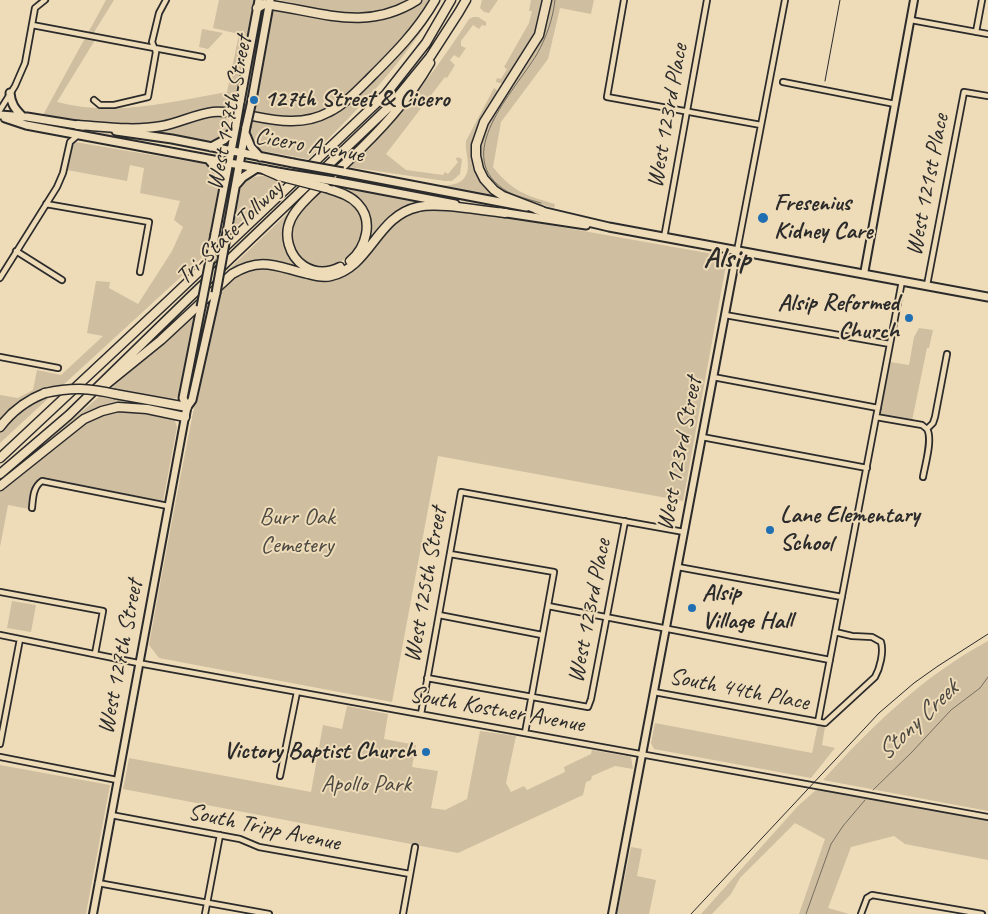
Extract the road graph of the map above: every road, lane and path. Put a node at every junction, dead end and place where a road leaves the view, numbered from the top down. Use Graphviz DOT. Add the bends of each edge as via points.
graph roads {
  1 [pos="45,0"];
  2 [pos="166,0"];
  3 [pos="416,0"];
  4 [pos="435,0"];
  5 [pos="451,0"];
  6 [pos="466,0"];
  7 [pos="547,0"];
  8 [pos="624,0"];
  9 [pos="707,0"];
  10 [pos="785,0"];
  11 [pos="914,0"];
  12 [pos="982,0"];
  13 [pos="272,2"];
  14 [pos="258,4"];
  15 [pos="459,12"];
  16 [pos="911,20"];
  17 [pos="32,25"];
  18 [pos="976,32"];
  19 [pos="988,34"];
  20 [pos="153,47"];
  21 [pos="202,57"];
  22 [pos="783,82"];
  23 [pos="10,93"];
  24 [pos="988,96"];
  25 [pos="94,100"];
  26 [pos="895,104"];
  27 [pos="0,110"];
  28 [pos="687,112"];
  29 [pos="0,116"];
  30 [pos="23,117"];
  31 [pos="78,125"];
  32 [pos="761,125"];
  33 [pos="235,128"];
  34 [pos="246,130"];
  35 [pos="62,132"];
  36 [pos="78,135"];
  37 [pos="70,142"];
  38 [pos="210,147"];
  39 [pos="231,151"];
  40 [pos="242,153"];
  41 [pos="261,157"];
  42 [pos="209,160"];
  43 [pos="228,163"];
  44 [pos="239,166"];
  45 [pos="261,169"];
  46 [pos="281,174"];
  47 [pos="224,183"];
  48 [pos="235,187"];
  49 [pos="46,204"];
  50 [pos="542,211"];
  51 [pos="505,213"];
  52 [pos="609,227"];
  53 [pos="664,238"];
  54 [pos="16,251"];
  55 [pos="737,251"];
  56 [pos="140,272"];
  57 [pos="864,274"];
  58 [pos="0,278"];
  59 [pos="62,280"];
  60 [pos="902,281"];
  61 [pos="927,286"];
  62 [pos="988,297"];
  63 [pos="725,315"];
  64 [pos="890,344"];
  65 [pos="947,354"];
  66 [pos="0,357"];
  67 [pos="58,368"];
  68 [pos="713,377"];
  69 [pos="187,407"];
  70 [pos="878,408"];
  71 [pos="69,415"];
  72 [pos="876,416"];
  73 [pos="185,418"];
  74 [pos="0,426"];
  75 [pos="927,429"];
  76 [pos="702,437"];
  77 [pos="0,458"];
  78 [pos="867,468"];
  79 [pos="0,474"];
  80 [pos="923,477"];
  81 [pos="0,486"];
  82 [pos="168,506"];
  83 [pos="32,508"];
  84 [pos="625,521"];
  85 [pos="684,532"];
  86 [pos="450,554"];
  87 [pos="678,567"];
  88 [pos="0,592"];
  89 [pos="842,597"];
  90 [pos="548,606"];
  91 [pos="439,615"];
  92 [pos="607,617"];
  93 [pos="666,629"];
  94 [pos="835,632"];
  95 [pos="0,635"];
  96 [pos="542,635"];
  97 [pos="20,639"];
  98 [pos="95,654"];
  99 [pos="830,660"];
  100 [pos="138,663"];
  101 [pos="427,678"];
  102 [pos="297,692"];
  103 [pos="654,692"];
  104 [pos="531,697"];
  105 [pos="420,714"];
  106 [pos="818,722"];
  107 [pos="525,733"];
  108 [pos="0,744"];
  109 [pos="642,754"];
  110 [pos="0,757"];
  111 [pos="280,776"];
  112 [pos="117,780"];
  113 [pos="111,815"];
  114 [pos="988,817"];
  115 [pos="220,835"];
  116 [pos="415,847"];
  117 [pos="410,874"];
  118 [pos="98,883"];
  119 [pos="208,903"];
  120 [pos="93,914"];
  121 [pos="206,914"];
  122 [pos="269,914"];
  123 [pos="402,914"];
  124 [pos="612,914"];
  125 [pos="861,914"];
  126 [pos="982,914"];
  1 -- 17 [label="street" via="35,8"];
  2 -- 20 [label="street" via="156,20"];
  3 -- 13 [label="highway" via="400,10 363,19 294,10"];
  4 -- 31 [label="highway" via="410,37 387,62 352,96 317,117 278,121 212,112 144,128"];
  5 -- 77 [label="highway, Tri-State Tollway" via="426,43 386,94"];
  6 -- 15 [label="highway, Tri-State Tollway"];
  7 -- 50 [label="highway" via="539,35 484,122 476,145 479,169 494,190"];
  8 -- 28 [label="street" via="607,97"];
  9 -- 28 [label="street, West 123rd Place"];
  10 -- 32 [label="street, West 123rd Street"];
  11 -- 16 [label="street"];
  12 -- 18 [label="street"];
  13 -- 14 [label="highway"];
  13 -- 34 [label="main road, West 127th Street, bridge"];
  14 -- 33 [label="main road, West 127th Street, bridge"];
  15 -- 46 [label="highway, bridge" via="403,103 376,135 310,196 291,217 287,229 289,246 305,266 324,272 344,266 354,258 365,239 365,215 358,203 346,195 326,188"];
  15 -- 71 [label="highway, Tri-State Tollway" via="430,57 390,106"];
  16 -- 18 [label="street"];
  16 -- 26 [label="street"];
  17 -- 20 [label="street"];
  17 -- 23 [label="street" via="25,63"];
  18 -- 19 [label="street"];
  20 -- 21 [label="street"];
  20 -- 25 [label="street" via="156,52 146,99 114,106 100,105"];
  22 -- 26 [label="street"];
  23 -- 27 [label="street"];
  23 -- 30 [label="main road" via="15,110"];
  24 -- 61 [label="street, West 121st Place" via="964,92"];
  26 -- 57 [label="street"];
  28 -- 32 [label="street"];
  28 -- 53 [label="street, West 123rd Place"];
  29 -- 30 [label="main road, Cicero Avenue"];
  29 -- 35 [label="main road, Cicero Avenue"];
  30 -- 31 [label="main road, Cicero Avenue"];
  31 -- 38 [label="main road, Cicero Avenue"];
  32 -- 55 [label="street, West 123rd Street"];
  33 -- 38 [label="main road" via="224,140"];
  33 -- 39 [label="main road, West 127th Street"];
  34 -- 40 [label="main road, West 127th Street"];
  34 -- 41 [label="main road" via="251,147"];
  35 -- 36 [label="main road, Cicero Avenue"];
  35 -- 37 [label="street"];
  36 -- 37 [label="street"];
  36 -- 42 [label="main road, Cicero Avenue"];
  37 -- 49 [label="street" via="63,173"];
  38 -- 39 [label="main road, Cicero Avenue"];
  39 -- 40 [label="main road, Cicero Avenue"];
  39 -- 43 [label="main road, West 127th Street"];
  40 -- 41 [label="main road, Cicero Avenue"];
  40 -- 44 [label="main road, West 127th Street"];
  41 -- 50 [label="main road, Cicero Avenue, bridge"];
  42 -- 43 [label="main road, Cicero Avenue"];
  42 -- 47 [label="main road"];
  43 -- 44 [label="main road, Cicero Avenue"];
  43 -- 47 [label="main road, West 127th Street"];
  44 -- 45 [label="main road, Cicero Avenue"];
  44 -- 48 [label="main road, West 127th Street"];
  45 -- 46 [label="highway"];
  45 -- 48 [label="main road" via="243,177"];
  46 -- 51 [label="main road, Cicero Avenue, bridge"];
  47 -- 69 [label="main road, West 127th Street, bridge" via="184,398"];
  48 -- 69 [label="main road, West 127th Street, bridge" via="216,293 192,400"];
  49 -- 54 [label="street"];
  49 -- 56 [label="street" via="149,222"];
  50 -- 52 [label="main road, Cicero Avenue"];
  51 -- 52 [label="main road, Cicero Avenue"];
  51 -- 71 [label="highway" via="418,206 395,217 385,226 352,266 328,277 266,264 244,267"];
  52 -- 53 [label="main road, Cicero Avenue"];
  53 -- 55 [label="main road, Cicero Avenue"];
  54 -- 58 [label="street"];
  54 -- 59 [label="street"];
  55 -- 57 [label="main road, Cicero Avenue"];
  55 -- 63 [label="street, West 123rd Street"];
  57 -- 60 [label="main road, Cicero Avenue"];
  60 -- 61 [label="main road, Cicero Avenue"];
  60 -- 64 [label="street"];
  61 -- 62 [label="main road, Cicero Avenue"];
  63 -- 64 [label="street"];
  63 -- 68 [label="street, West 123rd Street"];
  64 -- 70 [label="street"];
  65 -- 75 [label="street" via="935,417"];
  66 -- 67 [label="street"];
  68 -- 70 [label="street"];
  68 -- 76 [label="street, West 123rd Street"];
  69 -- 73 [label="main road, West 127th Street"];
  69 -- 74 [label="highway, bridge" via="66,388 32,398"];
  70 -- 72 [label="street"];
  71 -- 79 [label="highway, Tri-State Tollway"];
  72 -- 75 [label="street" via="922,425"];
  72 -- 78 [label="street"];
  73 -- 81 [label="highway" via="148,409 118,407 102,411 84,420"];
  73 -- 82 [label="street, West 127th Street"];
  75 -- 80 [label="street" via="929,443"];
  76 -- 78 [label="street"];
  76 -- 85 [label="street, West 123rd Street"];
  78 -- 89 [label="street"];
  82 -- 83 [label="street" via="42,481 34,492"];
  82 -- 100 [label="street, West 127th Street"];
  84 -- 85 [label="street"];
  84 -- 86 [label="street, West 125th Street" via="461,492"];
  84 -- 92 [label="street, West 123rd Place"];
  85 -- 87 [label="street, West 123rd Street"];
  86 -- 90 [label="street" via="554,572"];
  86 -- 91 [label="street, West 125th Street"];
  87 -- 89 [label="street"];
  87 -- 93 [label="street, West 123rd Street"];
  88 -- 98 [label="street" via="103,611"];
  89 -- 94 [label="street"];
  90 -- 92 [label="street"];
  90 -- 96 [label="street"];
  91 -- 96 [label="street"];
  91 -- 101 [label="street, West 125th Street"];
  92 -- 93 [label="street"];
  92 -- 104 [label="street, West 123rd Place" via="588,708"];
  93 -- 99 [label="street"];
  93 -- 103 [label="street, West 123rd Street"];
  94 -- 99 [label="street"];
  94 -- 106 [label="street" via="876,638 881,642 879,669 875,677 829,721"];
  95 -- 97 [label="street, South Kostner Avenue"];
  96 -- 104 [label="street"];
  97 -- 98 [label="street, South Kostner Avenue"];
  97 -- 108 [label="street"];
  98 -- 100 [label="street, South Kostner Avenue"];
  99 -- 106 [label="street"];
  100 -- 102 [label="street, South Kostner Avenue"];
  100 -- 112 [label="street, West 127th Street"];
  101 -- 104 [label="street"];
  101 -- 105 [label="street, West 125th Street"];
  102 -- 105 [label="street, South Kostner Avenue"];
  102 -- 111 [label="street"];
  103 -- 106 [label="street, South 44th Place"];
  103 -- 109 [label="street, West 123rd Street"];
  104 -- 107 [label="street"];
  105 -- 107 [label="street, South Kostner Avenue"];
  107 -- 109 [label="street, South Kostner Avenue"];
  109 -- 114 [label="street, South Kostner Avenue"];
  109 -- 124 [label="street, West 123rd Street"];
  110 -- 112 [label="street"];
  112 -- 113 [label="street, West 127th Street"];
  113 -- 115 [label="street, South Tripp Avenue"];
  113 -- 118 [label="street, West 127th Street"];
  115 -- 117 [label="street, South Tripp Avenue" via="259,847"];
  115 -- 119 [label="street"];
  116 -- 117 [label="street"];
  117 -- 123 [label="street"];
  118 -- 119 [label="street"];
  118 -- 120 [label="street, West 127th Street"];
  119 -- 121 [label="street"];
  119 -- 122 [label="street"];
  125 -- 126 [label="street" via="869,896 877,895"];
}
